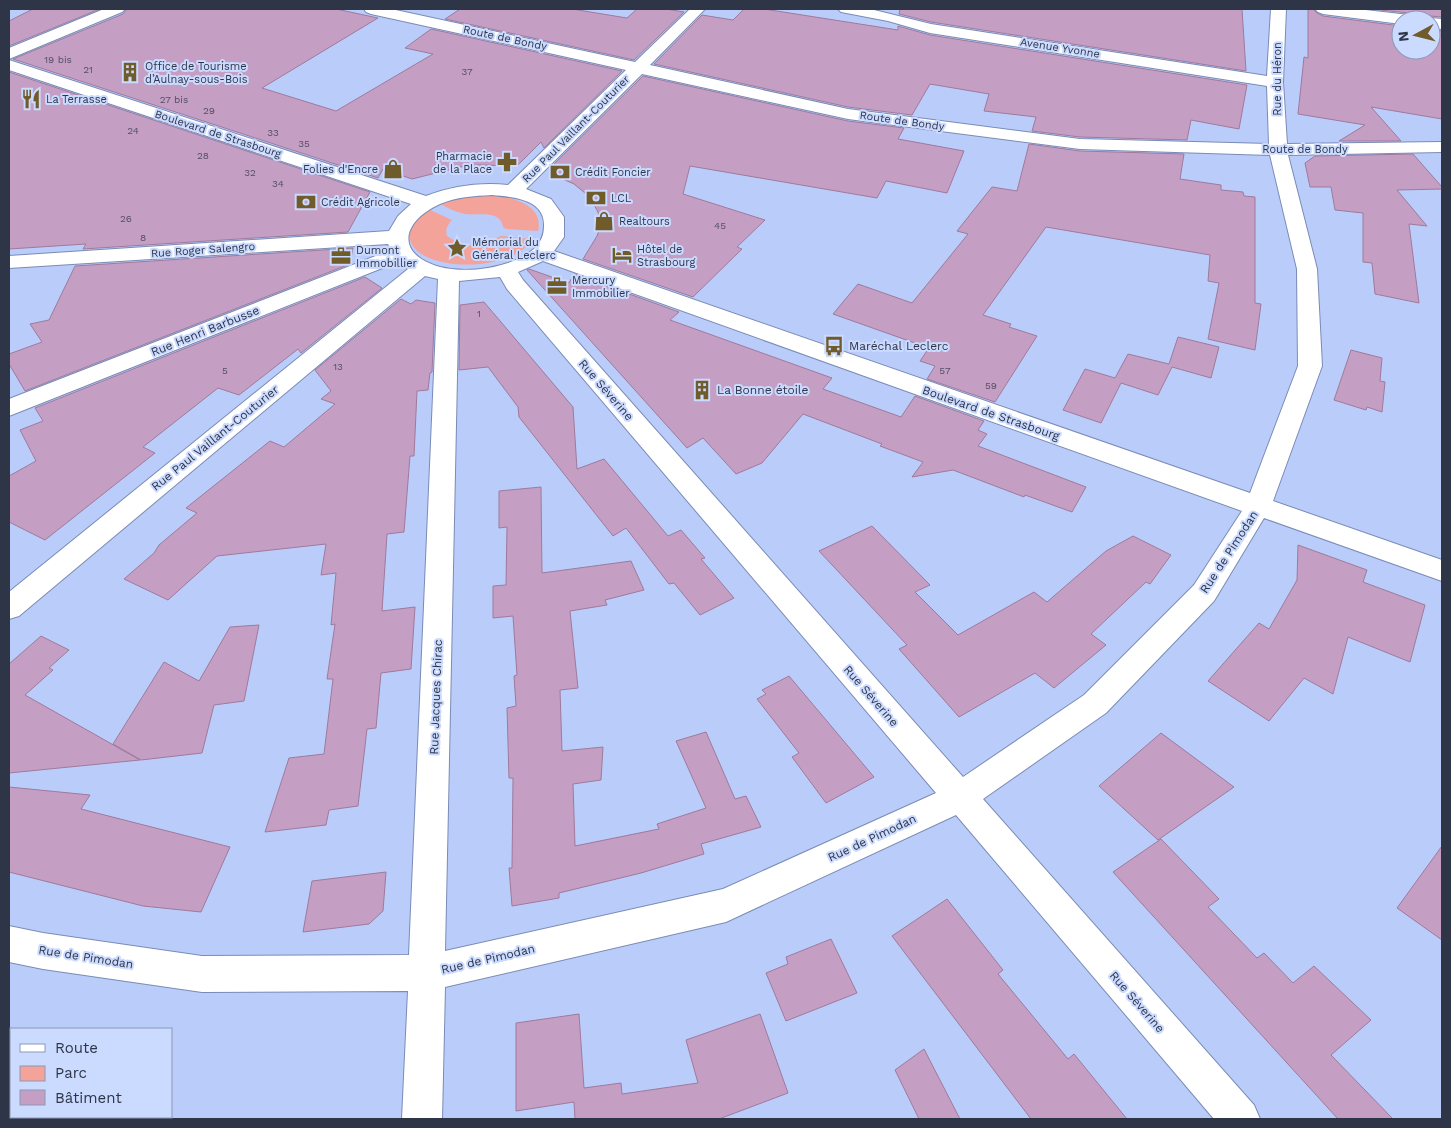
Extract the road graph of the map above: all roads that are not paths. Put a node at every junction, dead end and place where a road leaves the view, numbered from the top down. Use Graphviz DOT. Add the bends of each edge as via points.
graph roads {
  1 [pos="118,9"];
  2 [pos="371,9"];
  3 [pos="698,9"];
  4 [pos="846,9"];
  5 [pos="1279,9"];
  6 [pos="1322,9"];
  7 [pos="406,12"];
  8 [pos="1391,18"];
  9 [pos="9,54"];
  10 [pos="9,65"];
  11 [pos="638,67"];
  12 [pos="1276,82"];
  13 [pos="1442,147"];
  14 [pos="1278,150"];
  15 [pos="513,191"];
  16 [pos="427,203"];
  17 [pos="400,245"];
  18 [pos="541,253"];
  19 [pos="9,262"];
  20 [pos="506,270"];
  21 [pos="436,272"];
  22 [pos="9,408"];
  23 [pos="1258,507"];
  24 [pos="1442,571"];
  25 [pos="9,608"];
  26 [pos="959,798"];
  27 [pos="9,944"];
  28 [pos="427,973"];
  29 [pos="422,1119"];
  30 [pos="1240,1119"];
  1 -- 9 [label="street"];
  2 -- 7 [label="street, Route de Bondy"];
  3 -- 11 [label="street, Rue Paul Vaillant-Couturier"];
  4 -- 12 [label="street, Avenue Yvonne" via="930,28"];
  5 -- 12 [label="street, Rue du Héron"];
  6 -- 8 [label="street"];
  7 -- 11 [label="street, Route de Bondy"];
  10 -- 16 [label="street, Boulevard de Strasbourg"];
  11 -- 14 [label="street, Route de Bondy" via="848,114 1061,142"];
  11 -- 15 [label="street, Rue Paul Vaillant-Couturier"];
  12 -- 14 [label="street, Rue du Héron"];
  13 -- 14 [label="street, Route de Bondy"];
  14 -- 23 [label="street, Rue de Pimodan" via="1307,269 1310,366"];
  15 -- 16 [label="street" via="468,190"];
  15 -- 18 [label="street" via="544,203 553,213 557,223 555,235"];
  16 -- 17 [label="street" via="402,224"];
  17 -- 19 [label="street, Rue Roger Salengro"];
  17 -- 21 [label="street" via="410,261"];
  17 -- 22 [label="street, Rue Henri Barbusse"];
  18 -- 20 [label="street"];
  18 -- 23 [label="street, Boulevard de Strasbourg"];
  20 -- 21 [label="street" via="467,276"];
  20 -- 26 [label="street, Rue Séverine" via="534,307"];
  21 -- 25 [label="street, Rue Paul Vaillant-Couturier"];
  21 -- 28 [label="street, Rue Jacques Chirac"];
  23 -- 24 [label="street, Boulevard de Strasbourg"];
  23 -- 26 [label="street, Rue de Pimodan" via="1204,593 1095,704"];
  26 -- 28 [label="street, Rue de Pimodan" via="726,905"];
  26 -- 30 [label="street, Rue Séverine"];
  27 -- 28 [label="street, Rue de Pimodan" via="202,974"];
  28 -- 29 [label="street, Rue Jacques Chirac"];
}
